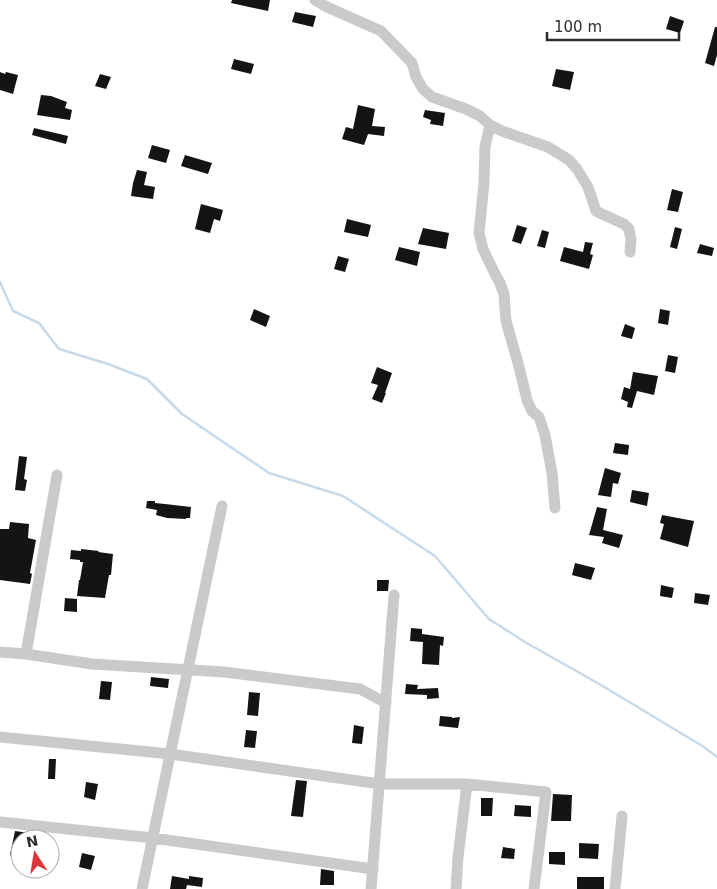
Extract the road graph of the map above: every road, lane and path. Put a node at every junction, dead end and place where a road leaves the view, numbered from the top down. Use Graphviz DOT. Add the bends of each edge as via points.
graph roads {
  1 [pos="315,0"];
  2 [pos="490,125"];
  3 [pos="630,252"];
  4 [pos="57,475"];
  5 [pos="222,506"];
  6 [pos="555,508"];
  7 [pos="394,595"];
  8 [pos="0,652"];
  9 [pos="26,654"];
  10 [pos="188,670"];
  11 [pos="386,703"];
  12 [pos="0,737"];
  13 [pos="170,754"];
  14 [pos="380,784"];
  15 [pos="467,784"];
  16 [pos="622,816"];
  17 [pos="0,822"];
  18 [pos="152,838"];
  19 [pos="373,869"];
  20 [pos="142,889"];
  21 [pos="371,889"];
  22 [pos="456,889"];
  23 [pos="534,889"];
  24 [pos="615,889"];
  1 -- 2 [label="street" via="381,31 412,63 423,89 432,97 466,109"];
  2 -- 3 [label="street" via="548,147 570,160 588,187 596,211 629,229"];
  2 -- 6 [label="street" via="484,147 480,233 483,249 504,294 506,321 526,400 539,418 544,434"];
  4 -- 9 [label="street"];
  5 -- 10 [label="street"];
  7 -- 11 [label="street"];
  8 -- 9 [label="street"];
  9 -- 10 [label="street" via="92,664"];
  10 -- 11 [label="street" via="360,689"];
  10 -- 13 [label="street"];
  11 -- 14 [label="street"];
  12 -- 13 [label="street"];
  13 -- 14 [label="street"];
  13 -- 18 [label="street"];
  14 -- 15 [label="street"];
  14 -- 19 [label="street"];
  15 -- 22 [label="street"];
  15 -- 23 [label="street" via="546,792"];
  16 -- 24 [label="street"];
  17 -- 18 [label="street"];
  18 -- 19 [label="street"];
  18 -- 20 [label="street"];
  19 -- 21 [label="street"];
}
